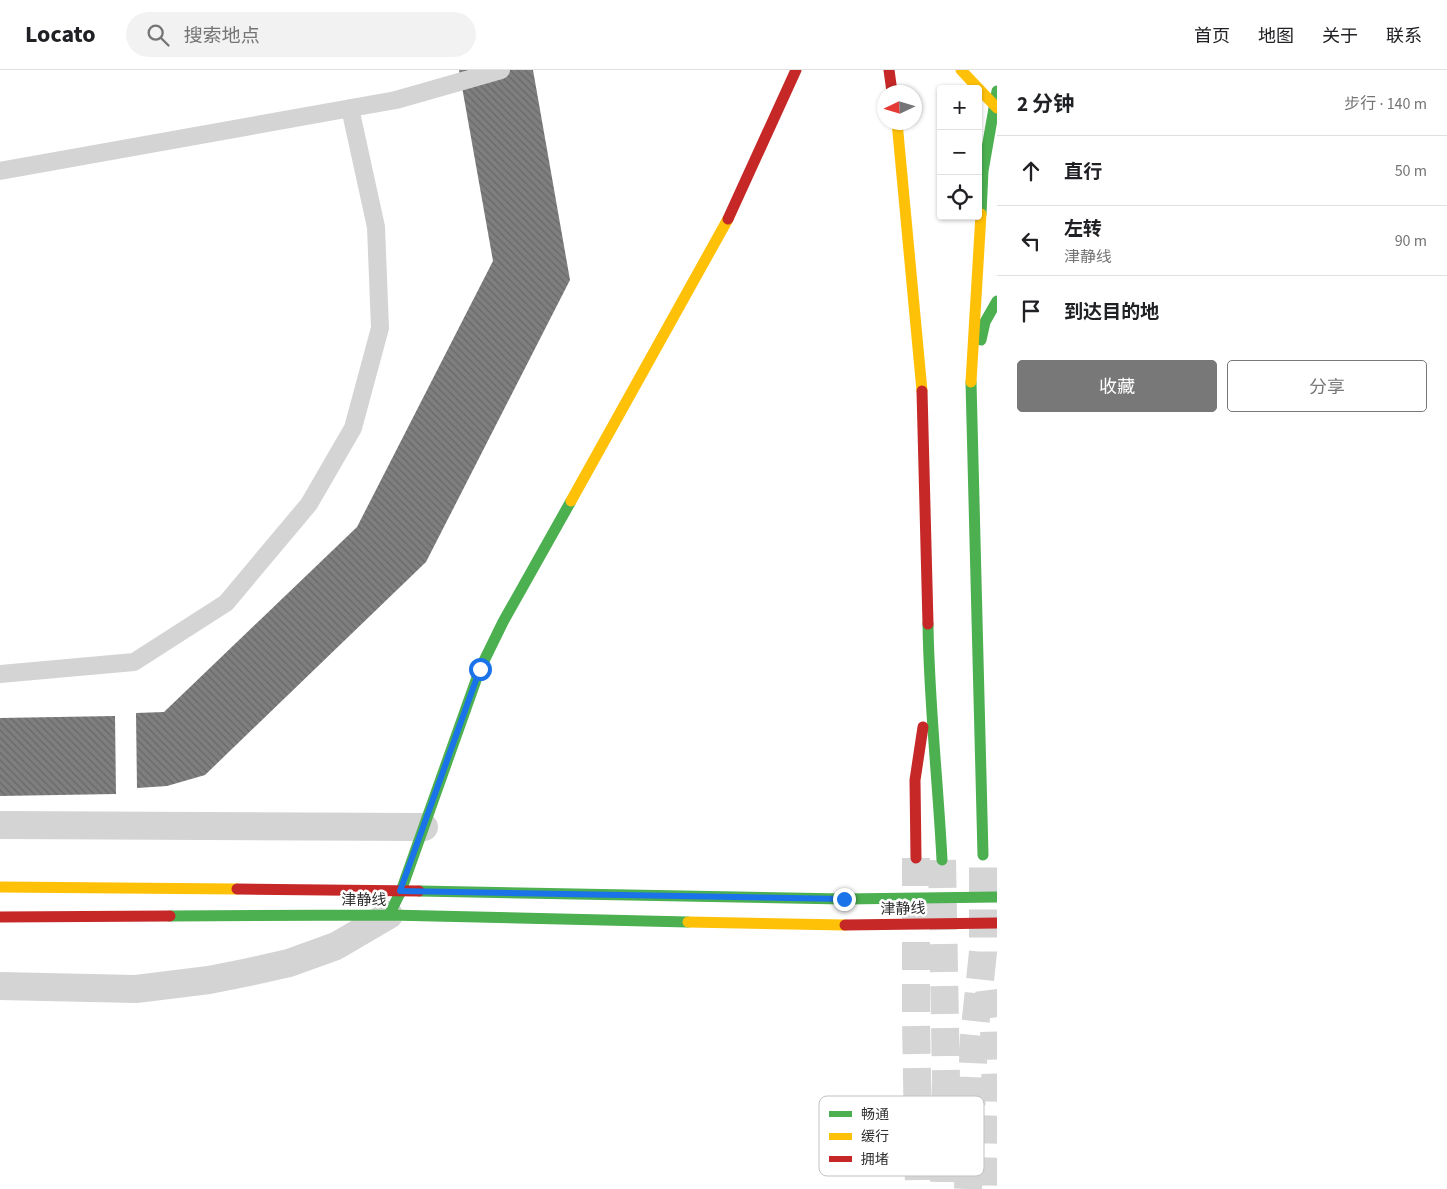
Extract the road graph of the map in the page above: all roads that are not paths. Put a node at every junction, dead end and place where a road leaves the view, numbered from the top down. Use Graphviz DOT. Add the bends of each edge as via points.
graph roads {
  1 [pos="501,70"];
  2 [pos="796,70"];
  3 [pos="889,70"];
  4 [pos="961,70"];
  5 [pos="891,85"];
  6 [pos="997,90"];
  7 [pos="996,107"];
  8 [pos="350,108"];
  9 [pos="897,130"];
  10 [pos="0,171"];
  11 [pos="997,300"];
  12 [pos="971,380"];
  13 [pos="0,674"];
  14 [pos="929,684"];
  15 [pos="0,825"];
  16 [pos="424,827"];
  17 [pos="983,855"];
  18 [pos="916,858"];
  19 [pos="942,860"];
  20 [pos="0,887"];
  21 [pos="997,897"];
  22 [pos="395,903"];
  23 [pos="0,917"];
  24 [pos="997,923"];
  25 [pos="0,986"];
  1 -- 8 [label="lane" via="396,100"];
  2 -- 16 [label="main road" via="729,217 499,630 480,669"];
  3 -- 5 [label="main road"];
  4 -- 7 [label="main road"];
  6 -- 7 [label="main road"];
  7 -- 12 [label="main road" via="983,171"];
  8 -- 10 [label="lane"];
  8 -- 13 [label="lane" via="376,227 380,328 353,428 309,504 226,603 134,662"];
  9 -- 14 [label="main road" via="922,377"];
  11 -- 12 [label="main road" via="985,322"];
  12 -- 17 [label="main road"];
  14 -- 18 [label="main road" via="915,780"];
  14 -- 19 [label="main road"];
  15 -- 16 [label="street"];
  16 -- 22 [label="main road"];
  20 -- 22 [label="main road, 津静线"];
  21 -- 22 [label="main road, 津静线, bridge"];
  22 -- 23 [label="main road, 津静线"];
  22 -- 24 [label="main road, 津静线, bridge" via="845,925"];
  22 -- 25 [label="street" via="336,946 289,963 249,972 136,989"];
}
